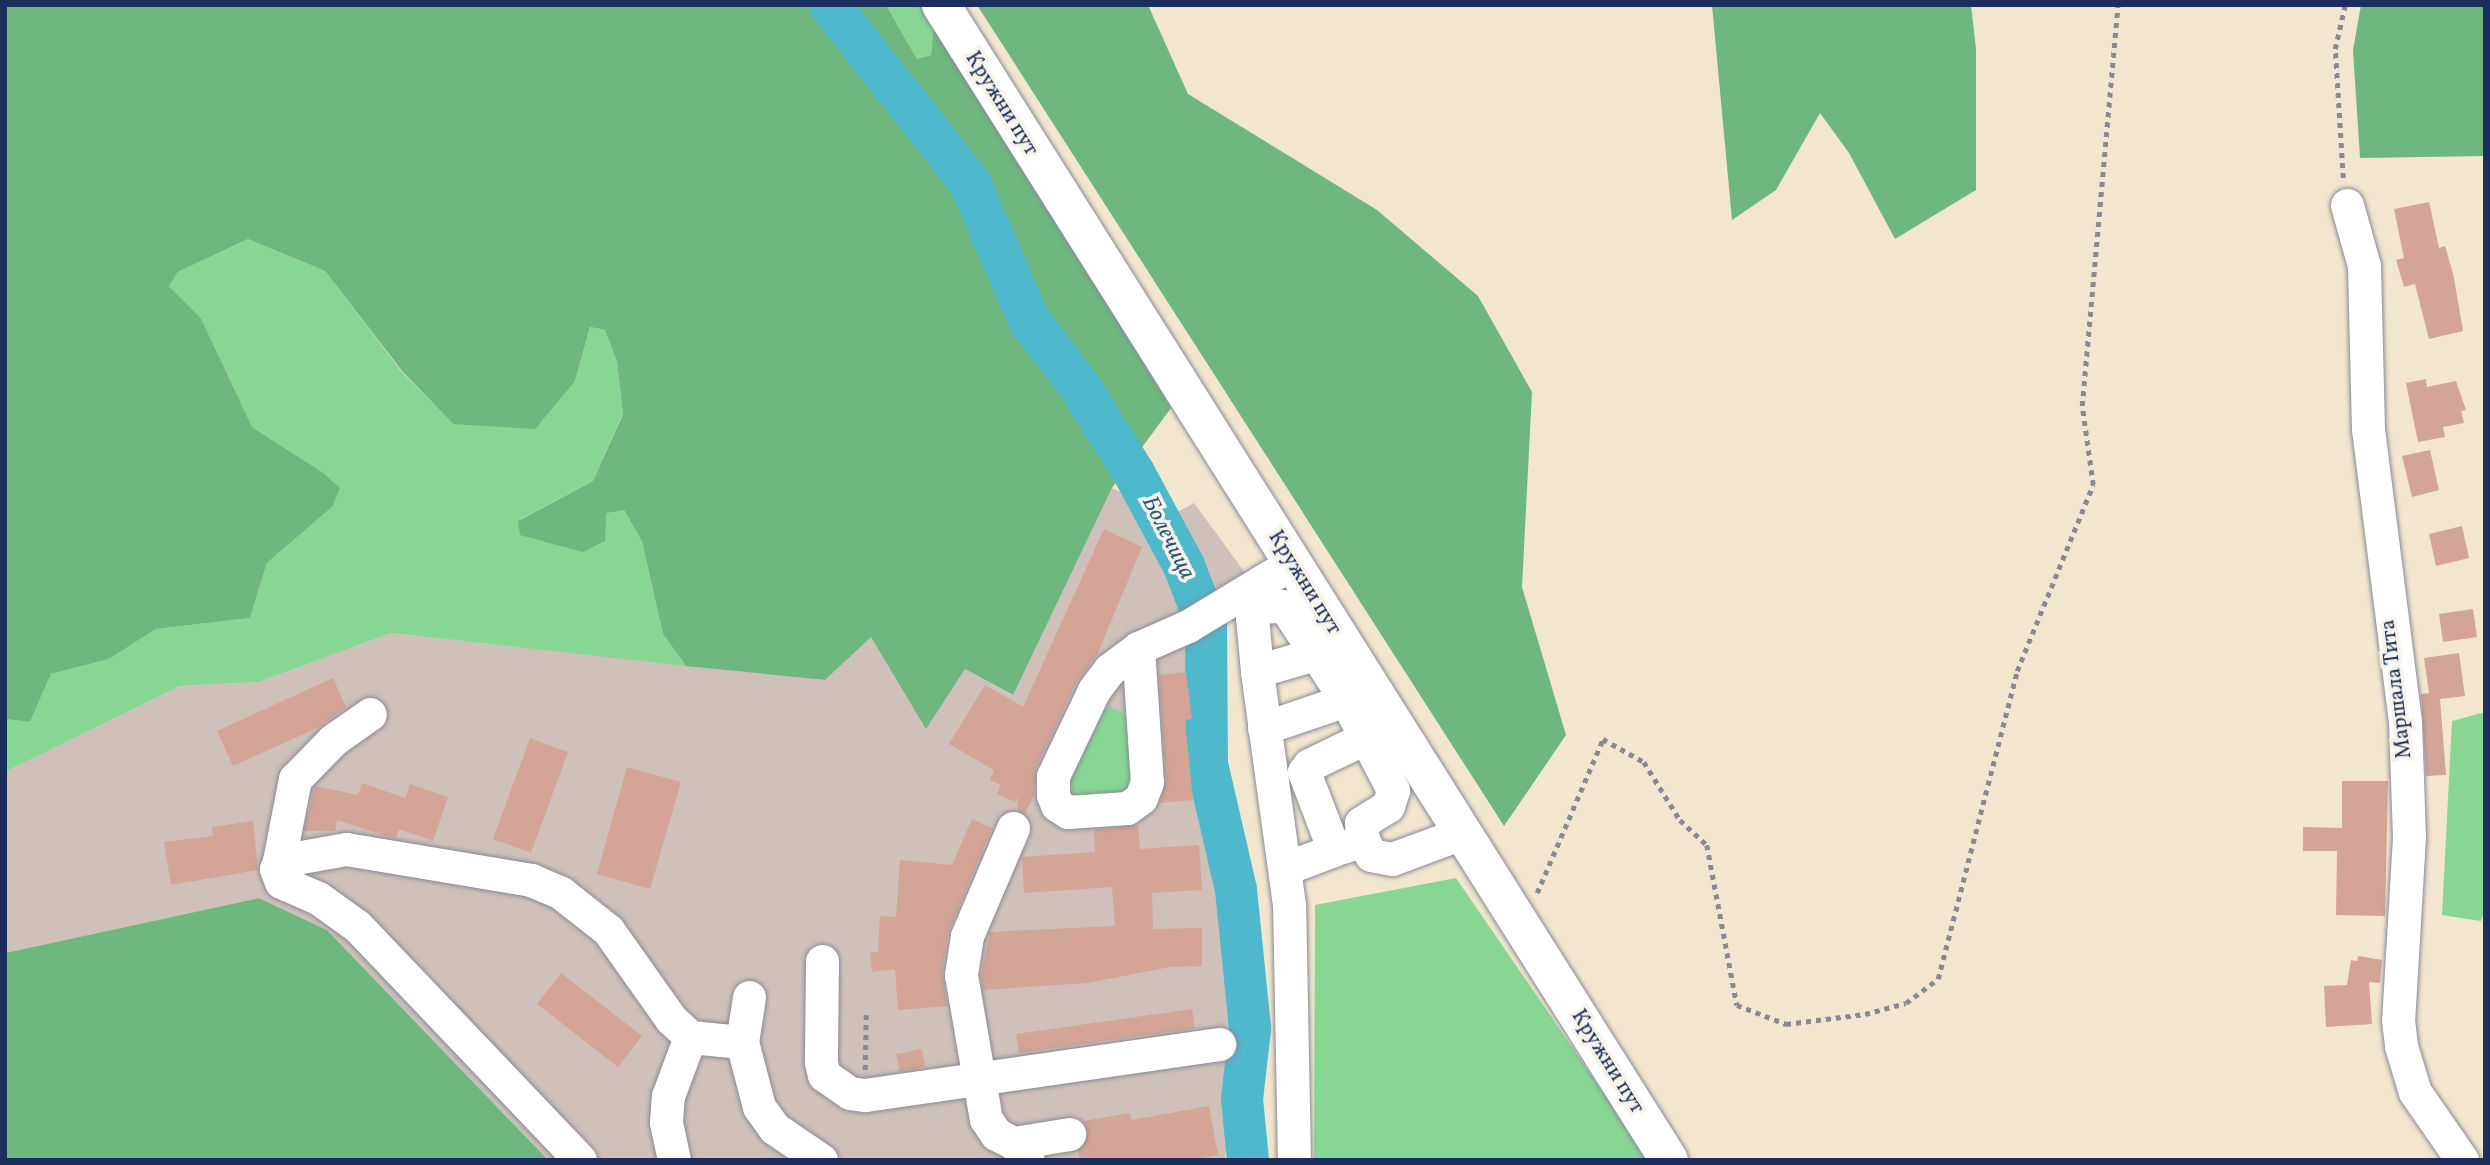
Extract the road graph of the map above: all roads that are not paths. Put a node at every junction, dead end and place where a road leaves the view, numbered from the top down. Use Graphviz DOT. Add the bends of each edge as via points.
graph roads {
  1 [pos="941,5"];
  2 [pos="2347,205"];
  3 [pos="1292,563"];
  4 [pos="1138,648"];
  5 [pos="1315,654"];
  6 [pos="1257,671"];
  7 [pos="1346,700"];
  8 [pos="370,714"];
  9 [pos="1264,728"];
  10 [pos="1367,737"];
  11 [pos="1013,828"];
  12 [pos="1462,833"];
  13 [pos="1348,845"];
  14 [pos="279,861"];
  15 [pos="1286,868"];
  16 [pos="822,961"];
  17 [pos="749,997"];
  18 [pos="690,1037"];
  19 [pos="742,1042"];
  20 [pos="1219,1044"];
  21 [pos="978,1080"];
  22 [pos="1069,1133"];
  23 [pos="1021,1151"];
  24 [pos="580,1160"];
  25 [pos="674,1160"];
  26 [pos="821,1160"];
  27 [pos="1294,1160"];
  28 [pos="1668,1160"];
  29 [pos="2462,1160"];
  1 -- 3 [label="main road, Кружни пут"];
  2 -- 29 [label="street, Маршала Тита" via="2364,266 2368,429 2405,722 2409,836 2398,1020 2401,1046 2415,1092"];
  3 -- 4 [label="street" via="1188,626"];
  3 -- 12 [label="main road, Кружни пут"];
  4 -- 4 [label="street" via="1109,670 1094,690 1053,776 1057,805 1068,812 1127,808 1141,798 1147,782"];
  5 -- 6 [label="street"];
  5 -- 6 [label="street" via="1283,606 1260,607 1252,617"];
  5 -- 7 [label="street"];
  6 -- 9 [label="street"];
  7 -- 9 [label="street"];
  7 -- 10 [label="street"];
  8 -- 14 [label="street" via="333,740 295,779"];
  9 -- 15 [label="street"];
  10 -- 13 [label="street" via="1393,790 1388,806 1361,823"];
  10 -- 13 [label="street" via="1309,765 1304,772"];
  11 -- 21 [label="street" via="963,956 961,975"];
  12 -- 13 [label="street" via="1392,859"];
  12 -- 28 [label="main road, Кружни пут"];
  13 -- 15 [label="street"];
  14 -- 18 [label="street" via="346,849 531,880 561,894 608,930 671,1019"];
  14 -- 24 [label="street" via="276,869 281,882 318,898 357,926"];
  15 -- 27 [label="street"];
  16 -- 21 [label="street" via="824,1075 850,1093 865,1095"];
  17 -- 19 [label="street"];
  18 -- 19 [label="street"];
  18 -- 25 [label="street" via="668,1096 666,1122"];
  19 -- 26 [label="street" via="759,1107 774,1128"];
  20 -- 21 [label="street"];
  21 -- 23 [label="street" via="986,1119 996,1134"];
  22 -- 23 [label="street"];
}
